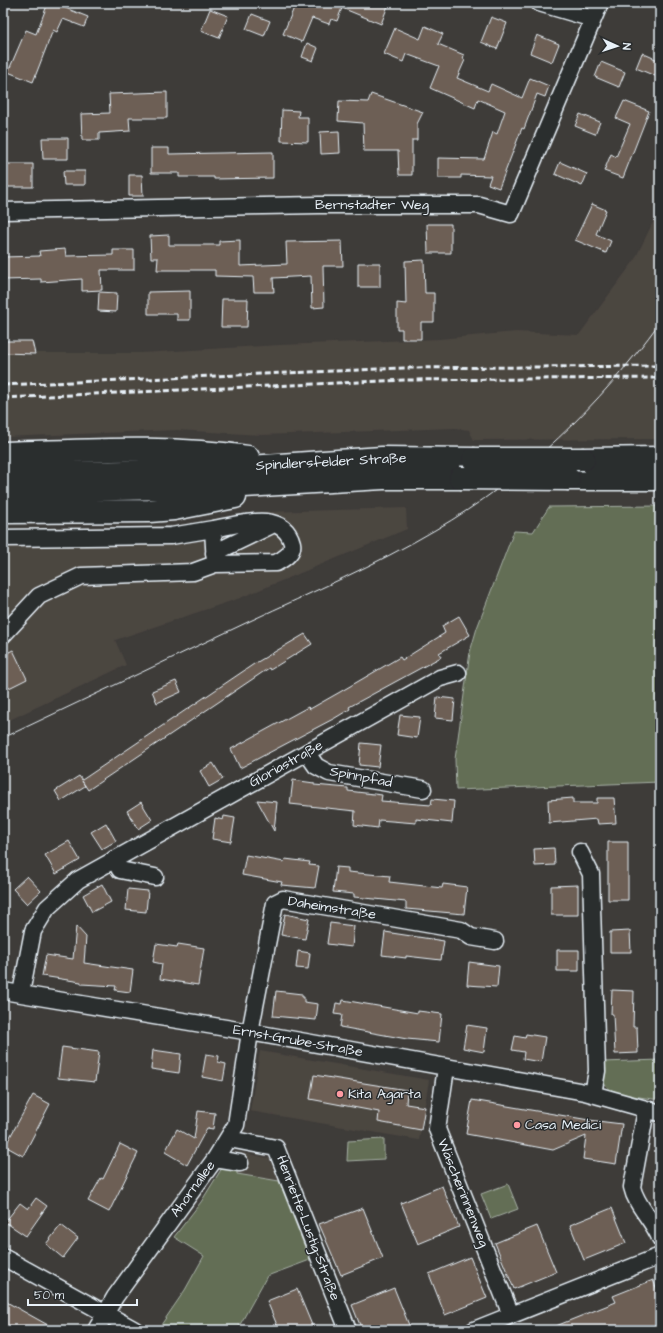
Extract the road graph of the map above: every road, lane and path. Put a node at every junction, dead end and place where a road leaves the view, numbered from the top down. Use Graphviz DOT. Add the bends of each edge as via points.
graph roads {
  1 [pos="539,3"];
  2 [pos="600,3"];
  3 [pos="593,19"];
  4 [pos="3,210"];
  5 [pos="3,453"];
  6 [pos="660,458"];
  7 [pos="292,473"];
  8 [pos="3,474"];
  9 [pos="660,479"];
  10 [pos="3,491"];
  11 [pos="3,512"];
  12 [pos="279,524"];
  13 [pos="213,529"];
  14 [pos="3,538"];
  15 [pos="214,558"];
  16 [pos="5,627"];
  17 [pos="458,673"];
  18 [pos="307,753"];
  19 [pos="423,789"];
  20 [pos="580,852"];
  21 [pos="114,859"];
  22 [pos="155,877"];
  23 [pos="495,941"];
  24 [pos="3,990"];
  25 [pos="21,994"];
  26 [pos="250,1032"];
  27 [pos="446,1068"];
  28 [pos="593,1094"];
  29 [pos="653,1112"];
  30 [pos="229,1139"];
  31 [pos="215,1159"];
  32 [pos="240,1163"];
  33 [pos="660,1238"];
  34 [pos="660,1256"];
  35 [pos="3,1257"];
  36 [pos="105,1314"];
  37 [pos="511,1315"];
  38 [pos="96,1330"];
  39 [pos="135,1330"];
  40 [pos="348,1330"];
  41 [pos="474,1330"];
  1 -- 3 [label="street"];
  2 -- 3 [label="street, Bernstadter Weg"];
  3 -- 4 [label="street, Bernstadter Weg" via="511,214 479,205"];
  5 -- 7 [label="highway" via="173,449 223,453"];
  6 -- 7 [label="highway, Spindlersfelder Straße, bridge" via="382,458"];
  7 -- 8 [label="highway, Spindlersfelder Straße" via="188,471"];
  7 -- 9 [label="highway, Spindlersfelder Straße, bridge" via="383,478"];
  7 -- 10 [label="highway, Spindlersfelder Straße"];
  7 -- 11 [label="highway" via="236,496 155,511"];
  12 -- 13 [label="street" via="265,521"];
  12 -- 15 [label="street" via="266,527"];
  12 -- 15 [label="street" via="288,531 292,545 290,553 284,559 276,563"];
  13 -- 14 [label="street" via="171,536"];
  13 -- 15 [label="street"];
  15 -- 16 [label="street" via="193,572 81,576 39,596"];
  17 -- 18 [label="street, Gloriastraße" via="440,678"];
  18 -- 19 [label="street, Spinnpfad" via="316,766 329,773"];
  18 -- 21 [label="street, Gloriastraße"];
  20 -- 28 [label="street" via="591,874 597,1071"];
  21 -- 22 [label="street" via="120,870"];
  21 -- 25 [label="street, Gloriastraße" via="78,880 48,908 33,931"];
  23 -- 26 [label="street, Daheimstraße" via="471,937 461,930 283,899 275,903 272,911"];
  24 -- 25 [label="street, Ernst-Grube-Straße"];
  25 -- 26 [label="street, Ernst-Grube-Straße"];
  26 -- 27 [label="street, Ernst-Grube-Straße"];
  26 -- 30 [label="street, Ahornallee" via="236,1125"];
  27 -- 28 [label="street, Ernst-Grube-Straße"];
  27 -- 37 [label="street, Wäscherinnenweg" via="437,1129"];
  28 -- 29 [label="street, Ernst-Grube-Straße"];
  29 -- 33 [label="street" via="632,1187 634,1196 655,1225"];
  30 -- 31 [label="street, Ahornallee"];
  30 -- 40 [label="street, Henriette-Lustig-Straße" via="276,1148"];
  31 -- 32 [label="street"];
  31 -- 36 [label="street, Ahornallee"];
  34 -- 37 [label="street"];
  35 -- 36 [label="street"];
  36 -- 38 [label="street, Ahornallee"];
  36 -- 39 [label="street"];
  37 -- 41 [label="street"];
}
